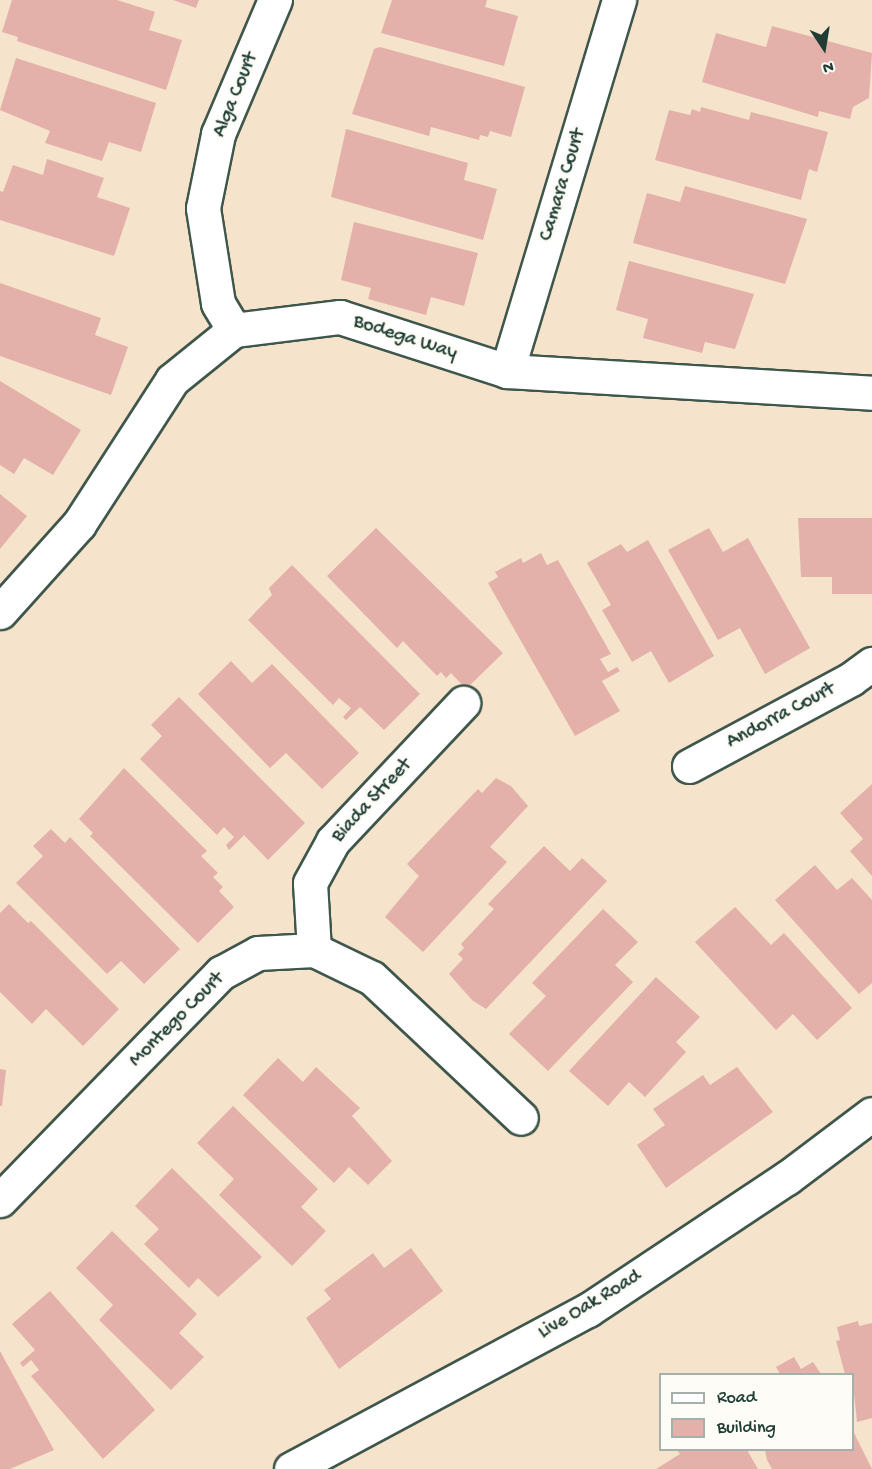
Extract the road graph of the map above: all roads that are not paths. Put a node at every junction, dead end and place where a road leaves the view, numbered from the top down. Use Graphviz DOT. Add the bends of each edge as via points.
graph roads {
  1 [pos="275,0"];
  2 [pos="620,0"];
  3 [pos="234,330"];
  4 [pos="507,370"];
  5 [pos="872,393"];
  6 [pos="0,612"];
  7 [pos="872,664"];
  8 [pos="463,703"];
  9 [pos="689,766"];
  10 [pos="314,950"];
  11 [pos="872,1113"];
  12 [pos="521,1118"];
  13 [pos="0,1200"];
  14 [pos="291,1469"];
  1 -- 3 [label="street, Alga Court" via="218,134 203,208 218,303"];
  2 -- 4 [label="street, Camara Court"];
  3 -- 4 [label="street, Bodega Way" via="340,317"];
  3 -- 6 [label="street" via="172,380 79,524"];
  4 -- 5 [label="street, Bodega Way"];
  7 -- 9 [label="street, Andorra Court"];
  8 -- 10 [label="street, Biada Street" via="333,841 310,883"];
  10 -- 12 [label="street, Montego Court" via="372,978"];
  10 -- 13 [label="street, Montego Court" via="258,953 221,973"];
  11 -- 14 [label="street, Live Oak Road" via="788,1178 588,1310"];
}
